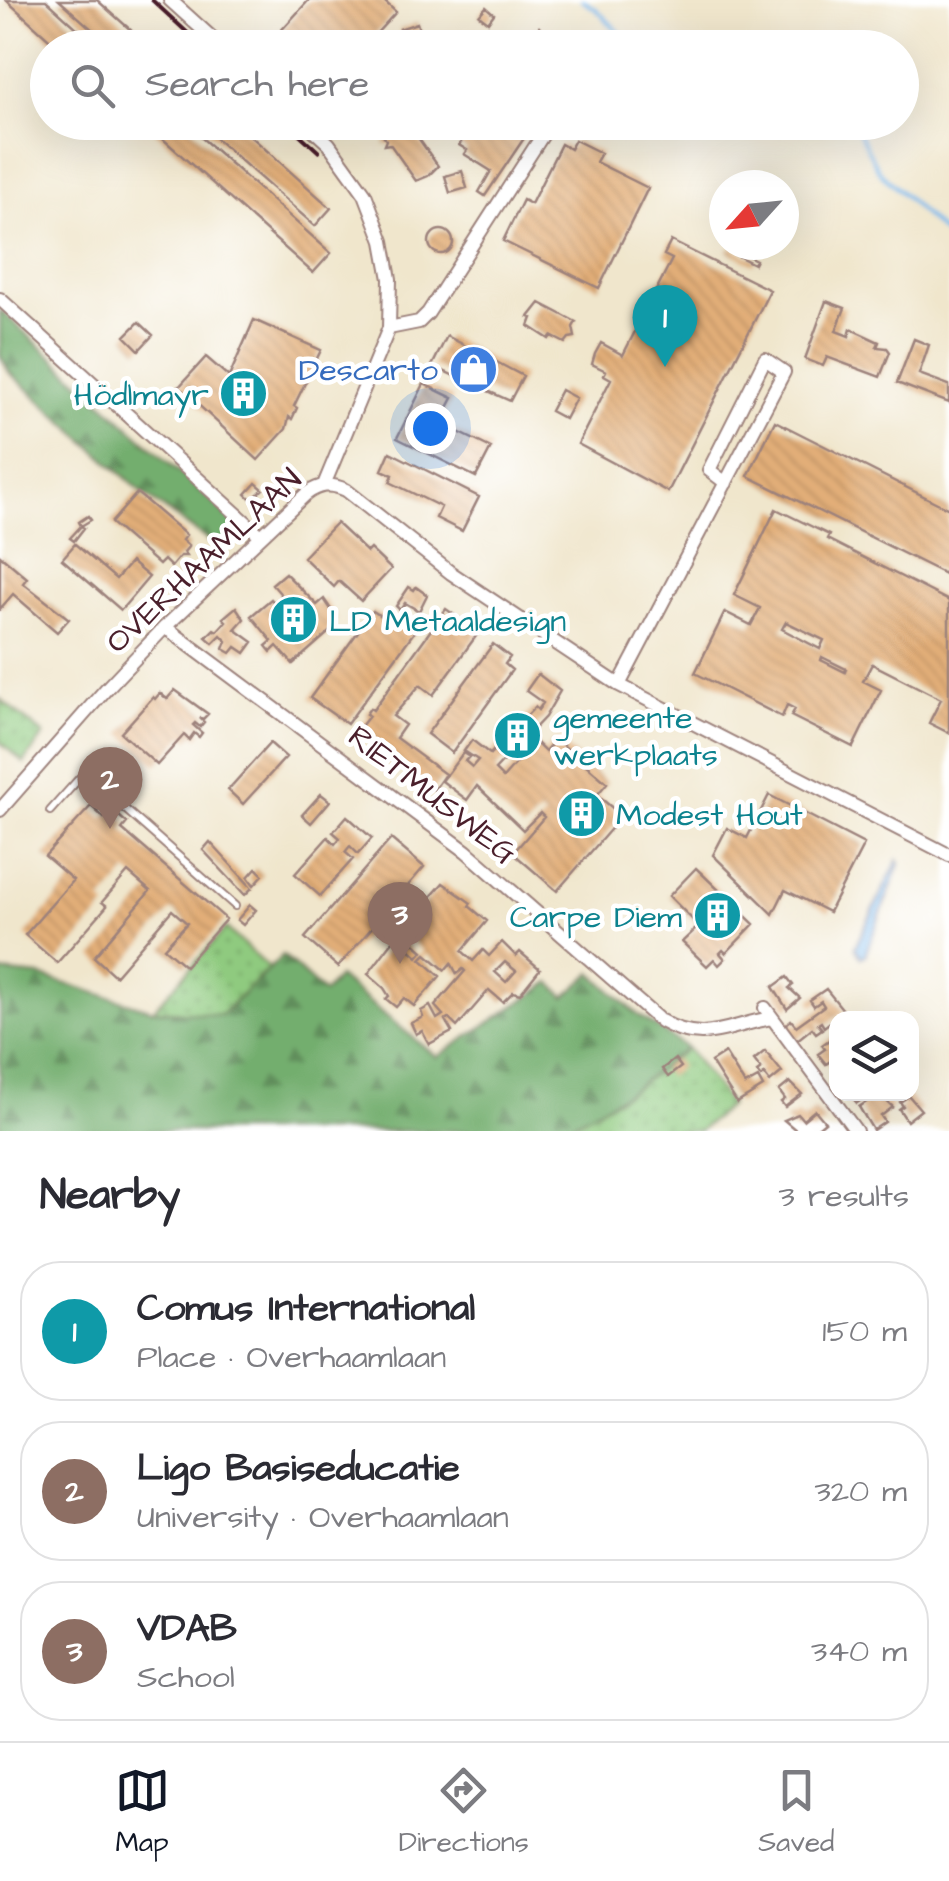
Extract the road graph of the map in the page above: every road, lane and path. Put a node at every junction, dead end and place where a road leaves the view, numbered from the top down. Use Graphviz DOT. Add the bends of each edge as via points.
graph roads {
  1 [pos="170,0"];
  2 [pos="203,30"];
  3 [pos="325,140"];
  4 [pos="539,140"];
  5 [pos="0,299"];
  6 [pos="389,328"];
  7 [pos="726,482"];
  8 [pos="324,484"];
  9 [pos="261,536"];
  10 [pos="165,627"];
  11 [pos="619,685"];
  12 [pos="0,810"];
  13 [pos="50,811"];
  14 [pos="949,855"];
  15 [pos="235,906"];
  16 [pos="856,1131"];
  1 -- 2 [label="street"];
  3 -- 6 [label="street" via="366,194 383,241"];
  4 -- 6 [label="street" via="428,314"];
  5 -- 9 [label="street"];
  6 -- 8 [label="street"];
  7 -- 7 [label="street" via="709,470 765,359 784,372"];
  7 -- 11 [label="street"];
  8 -- 9 [label="street, OVERHAAMLAAN"];
  8 -- 11 [label="street, OVERHAAMLAAN" via="346,490 450,572"];
  9 -- 10 [label="street, OVERHAAMLAAN"];
  10 -- 12 [label="street, OVERHAAMLAAN"];
  10 -- 16 [label="street, RIETMUSWEG" via="466,851 679,1032 715,1034 769,1013"];
  11 -- 14 [label="street, OVERHAAMLAAN"];
  13 -- 15 [label="lane" via="84,773"];
}
